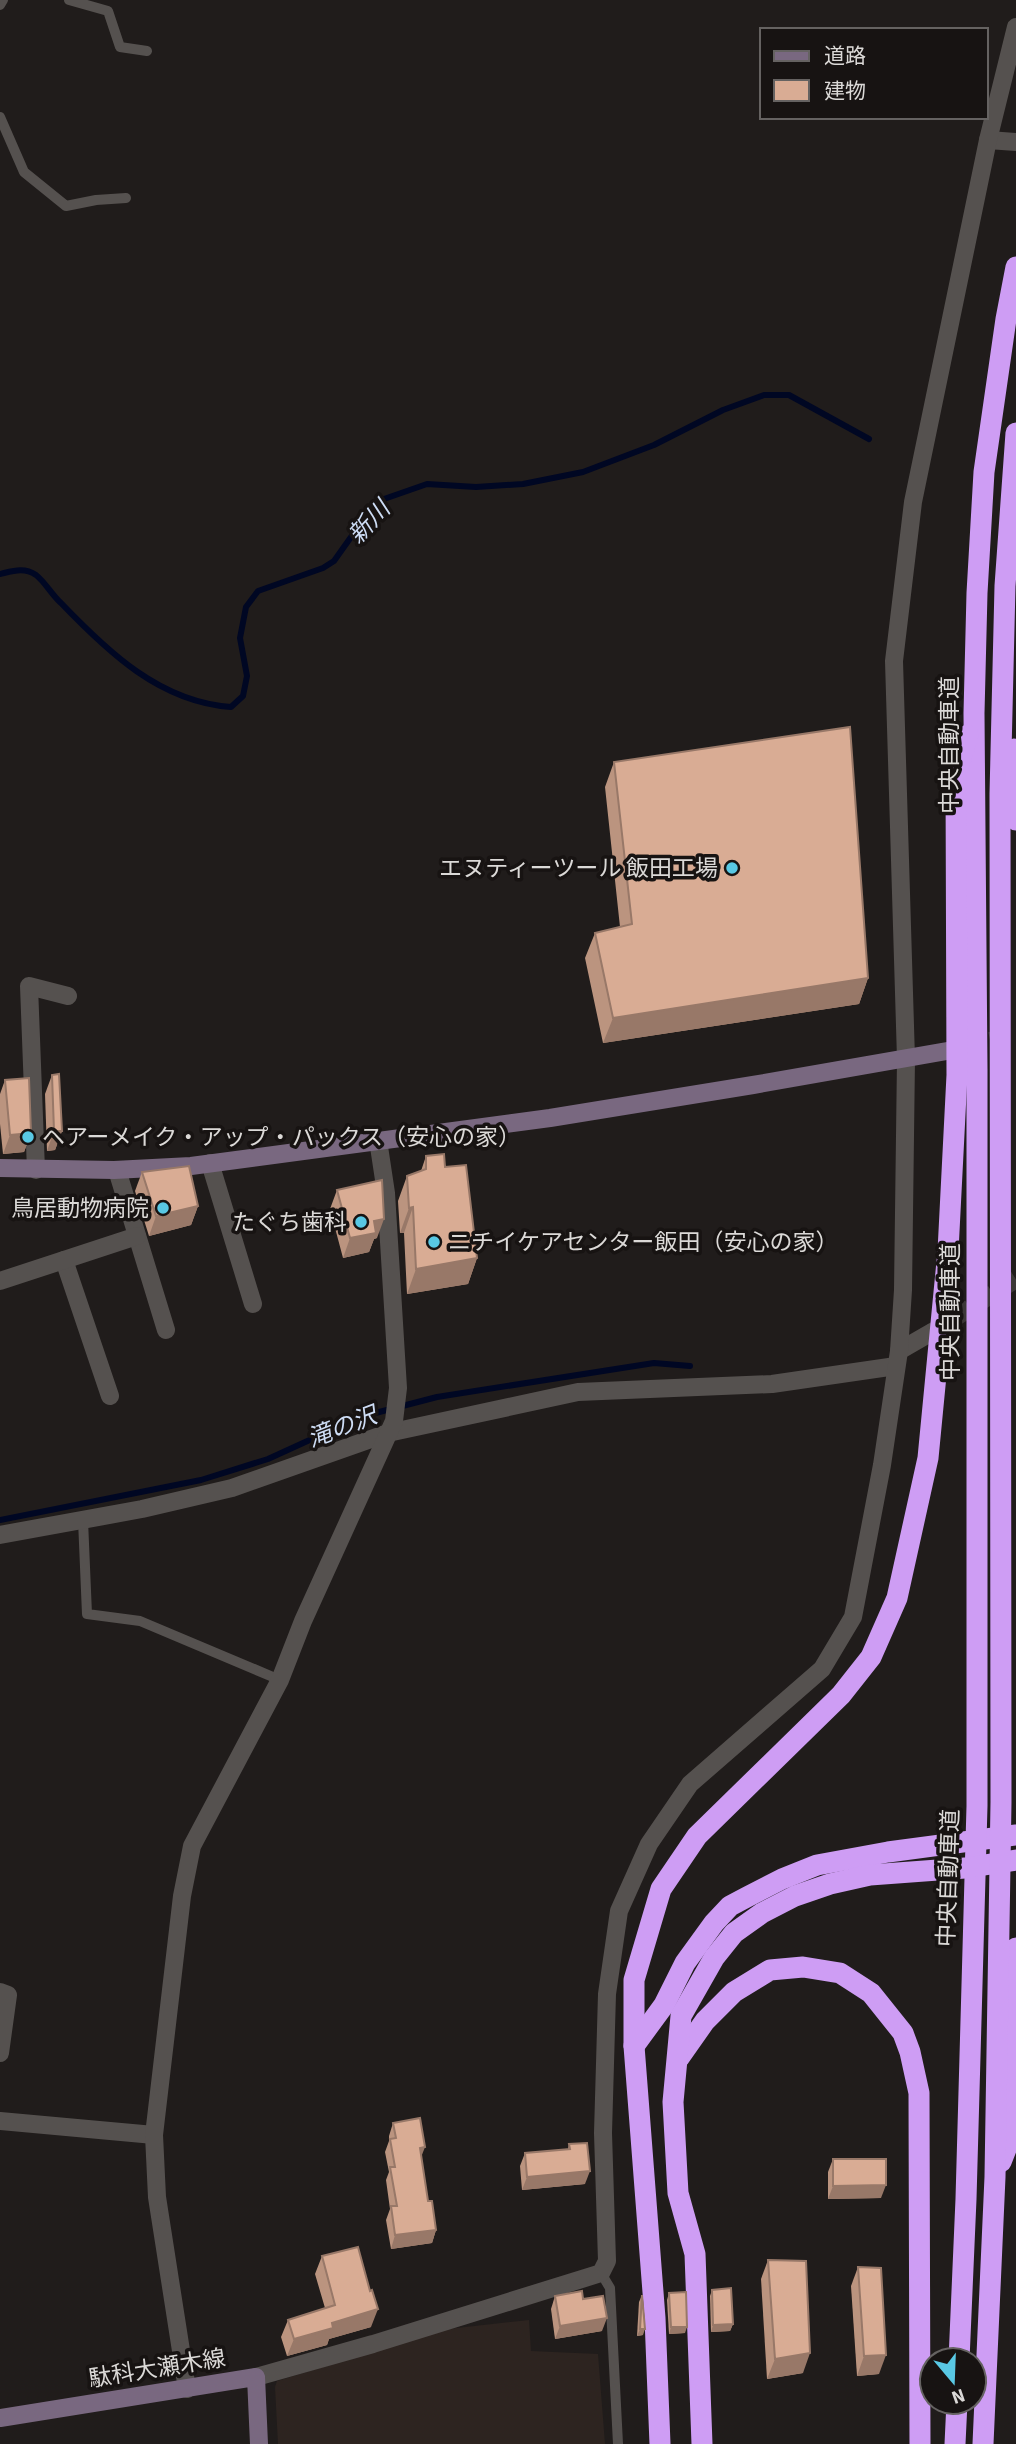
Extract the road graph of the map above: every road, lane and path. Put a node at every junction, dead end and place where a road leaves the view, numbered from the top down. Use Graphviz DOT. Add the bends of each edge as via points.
graph roads {
  1 [pos="3,0"];
  2 [pos="69,0"];
  3 [pos="0,5"];
  4 [pos="1016,27"];
  5 [pos="147,51"];
  6 [pos="0,117"];
  7 [pos="988,139"];
  8 [pos="1016,142"];
  9 [pos="126,198"];
  10 [pos="1016,267"];
  11 [pos="1016,433"];
  12 [pos="1005,586"];
  13 [pos="974,713"];
  14 [pos="1016,820"];
  15 [pos="68,996"];
  16 [pos="947,1051"];
  17 [pos="905,1059"];
  18 [pos="378,1140"];
  19 [pos="210,1163"];
  20 [pos="0,1167"];
  21 [pos="36,1170"];
  22 [pos="117,1170"];
  23 [pos="137,1236"];
  24 [pos="64,1260"];
  25 [pos="0,1281"];
  26 [pos="253,1304"];
  27 [pos="166,1330"];
  28 [pos="932,1332"];
  29 [pos="897,1359"];
  30 [pos="110,1396"];
  31 [pos="391,1427"];
  32 [pos="83,1520"];
  33 [pos="0,1535"];
  34 [pos="280,1680"];
  35 [pos="1016,1835"];
  36 [pos="1016,1860"];
  37 [pos="1016,1948"];
  38 [pos="0,1992"];
  39 [pos="634,2046"];
  40 [pos="0,2053"];
  41 [pos="678,2059"];
  42 [pos="0,2121"];
  43 [pos="154,2135"];
  44 [pos="995,2177"];
  45 [pos="601,2273"];
  46 [pos="960,2346"];
  47 [pos="257,2377"];
  48 [pos="187,2389"];
  49 [pos="956,2416"];
  50 [pos="0,2418"];
  51 [pos="259,2444"];
  52 [pos="618,2444"];
  53 [pos="660,2444"];
  54 [pos="702,2444"];
  55 [pos="920,2444"];
  56 [pos="955,2444"];
  57 [pos="983,2444"];
  1 -- 3 [label="lane"];
  2 -- 5 [label="lane" via="108,11 120,47"];
  4 -- 7 [label="street"];
  6 -- 9 [label="lane" via="24,172 66,206"];
  7 -- 8 [label="street"];
  7 -- 17 [label="street" via="913,502 894,661"];
  10 -- 13 [label="highway, 中央自動車道" via="984,472"];
  11 -- 12 [label="highway"];
  12 -- 14 [label="highway"];
  12 -- 44 [label="highway" via="1000,794 1001,1802"];
  13 -- 39 [label="highway" via="956,775 957,1076 946,1278 928,1458 897,1598 871,1657 841,1695 697,1836 661,1889 634,1980"];
  13 -- 46 [label="highway, 中央自動車道" via="977,1806"];
  15 -- 21 [label="street" via="29,986"];
  16 -- 17 [label="street"];
  17 -- 18 [label="street" via="550,1118"];
  17 -- 29 [label="street" via="903,1290"];
  18 -- 19 [label="street"];
  18 -- 31 [label="street" via="386,1193 398,1396"];
  19 -- 22 [label="street"];
  19 -- 26 [label="street"];
  20 -- 21 [label="street"];
  21 -- 22 [label="street"];
  22 -- 23 [label="street"];
  23 -- 24 [label="street"];
  23 -- 27 [label="street"];
  24 -- 25 [label="street"];
  24 -- 30 [label="street"];
  28 -- 29 [label="street"];
  29 -- 31 [label="street" via="772,1384 578,1392"];
  29 -- 45 [label="street" via="853,1617 822,1669 690,1784 649,1844 619,1911 607,1994 603,2133 607,2260"];
  31 -- 32 [label="street" via="232,1488"];
  31 -- 34 [label="street"];
  32 -- 33 [label="street"];
  32 -- 34 [label="lane" via="87,1614 140,1621"];
  34 -- 43 [label="street" via="192,1846"];
  35 -- 39 [label="highway" via="817,1865 747,1896 714,1923"];
  36 -- 41 [label="highway" via="870,1875 795,1896 762,1913 734,1933 681,2016"];
  37 -- 44 [label="highway" via="1010,2139"];
  38 -- 40 [label="street" via="8,1995"];
  39 -- 53 [label="highway" via="656,2318"];
  41 -- 54 [label="highway" via="673,2102 678,2193 695,2255"];
  41 -- 55 [label="highway" via="705,2021 734,1992 770,1970 803,1967 840,1973 871,1993 903,2033 919,2093"];
  42 -- 43 [label="street"];
  43 -- 48 [label="street" via="157,2197"];
  44 -- 57 [label="highway"];
  45 -- 47 [label="street"];
  45 -- 52 [label="lane" via="610,2288"];
  47 -- 48 [label="street, 駄科大瀬木線"];
  47 -- 51 [label="street, 駄科大瀬木線"];
  48 -- 50 [label="street, 駄科大瀬木線"];
  49 -- 56 [label="highway"];
}
